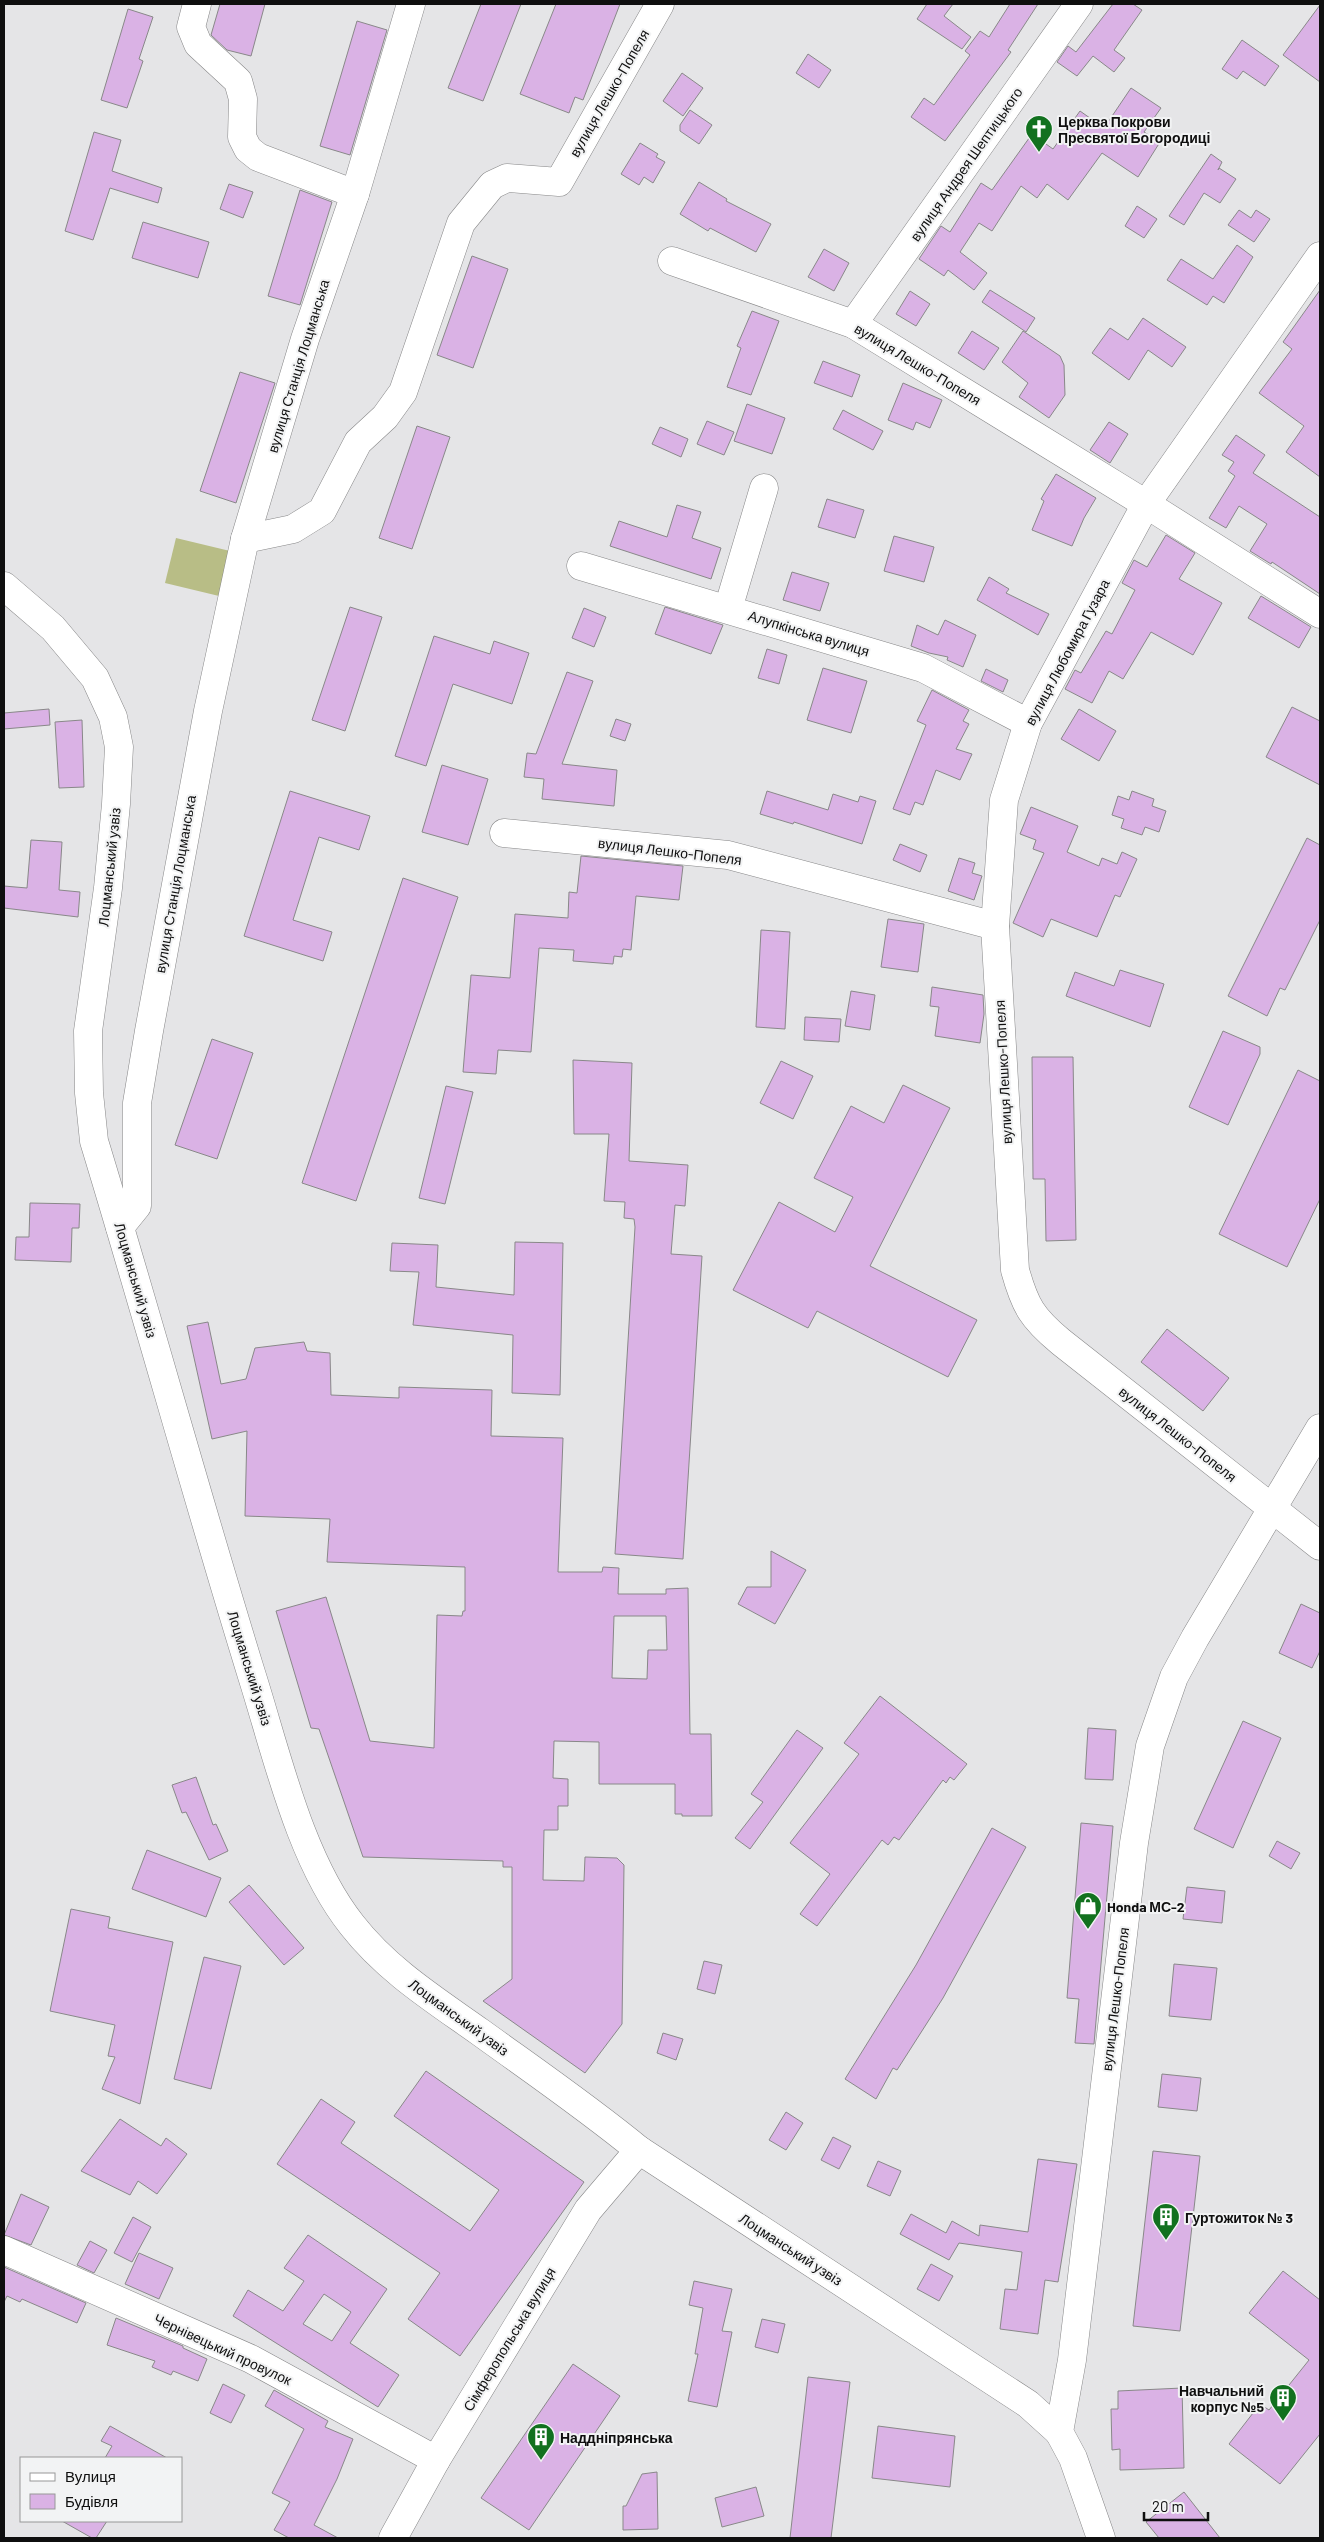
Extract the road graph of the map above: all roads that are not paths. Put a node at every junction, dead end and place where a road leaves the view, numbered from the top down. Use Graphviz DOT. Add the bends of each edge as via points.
graph roads {
  1 [pos="197,4"];
  2 [pos="411,4"];
  3 [pos="660,4"];
  4 [pos="1079,4"];
  5 [pos="355,194"];
  6 [pos="1320,256"];
  7 [pos="672,261"];
  8 [pos="854,324"];
  9 [pos="764,488"];
  10 [pos="1146,504"];
  11 [pos="245,539"];
  12 [pos="581,566"];
  13 [pos="4,586"];
  14 [pos="728,609"];
  15 [pos="1320,614"];
  16 [pos="1028,724"];
  17 [pos="504,833"];
  18 [pos="995,926"];
  19 [pos="120,1227"];
  20 [pos="1320,1428"];
  21 [pos="1273,1508"];
  22 [pos="1320,1546"];
  23 [pos="640,2150"];
  24 [pos="4,2250"];
  25 [pos="1058,2432"];
  26 [pos="436,2460"];
  27 [pos="393,2538"];
  28 [pos="1101,2538"];
  1 -- 5 [label="street" via="191,27 198,44 238,82 243,99 242,137 248,149 258,157"];
  2 -- 5 [label="street, вулиця Станція Лоцманська"];
  3 -- 11 [label="street, вулиця Лешко-Попеля" via="559,182 507,178 492,185 461,223 403,392 385,418 358,442 322,511 294,529"];
  4 -- 8 [label="street, вулиця Андрея Шептицького"];
  5 -- 11 [label="street, вулиця Станція Лоцманська" via="305,339"];
  6 -- 10 [label="street, вулиця Любомира Гузара"];
  7 -- 8 [label="street, вулиця Лешко-Попеля"];
  8 -- 10 [label="street, вулиця Лешко-Попеля"];
  9 -- 14 [label="street"];
  10 -- 15 [label="street"];
  10 -- 16 [label="street, вулиця Любомира Гузара"];
  11 -- 19 [label="street, вулиця Станція Лоцманська" via="208,711 148,1031 137,1102 137,1206"];
  12 -- 14 [label="street, Алупкінська вулиця"];
  13 -- 19 [label="street, Лоцманський узвіз" via="53,628 95,678 113,717 119,747 108,888 88,1031 94,1141"];
  14 -- 16 [label="street, Алупкінська вулиця" via="923,668"];
  16 -- 18 [label="street, вулиця Любомира Гузара" via="1004,800"];
  17 -- 18 [label="street, вулиця Лешко-Попеля" via="728,855"];
  18 -- 21 [label="street, вулиця Лешко-Попеля" via="1015,1270 1023,1298 1038,1323"];
  19 -- 23 [label="street, Лоцманський узвіз" via="287,1788 313,1860 332,1896 351,1925 381,1958 410,1983 589,2109"];
  20 -- 21 [label="street"];
  21 -- 22 [label="street"];
  21 -- 25 [label="street, вулиця Лешко-Попеля" via="1174,1677 1150,1746 1133,1853 1072,2360"];
  23 -- 25 [label="street, Лоцманський узвіз" via="1028,2404"];
  23 -- 26 [label="street, Сімферопольська вулиця" via="588,2210"];
  24 -- 26 [label="street, Чернівецький провулок" via="251,2359"];
  25 -- 28 [label="street, Лоцманський узвіз" via="1073,2458"];
  26 -- 27 [label="street, Сімферопольська вулиця"];
}
